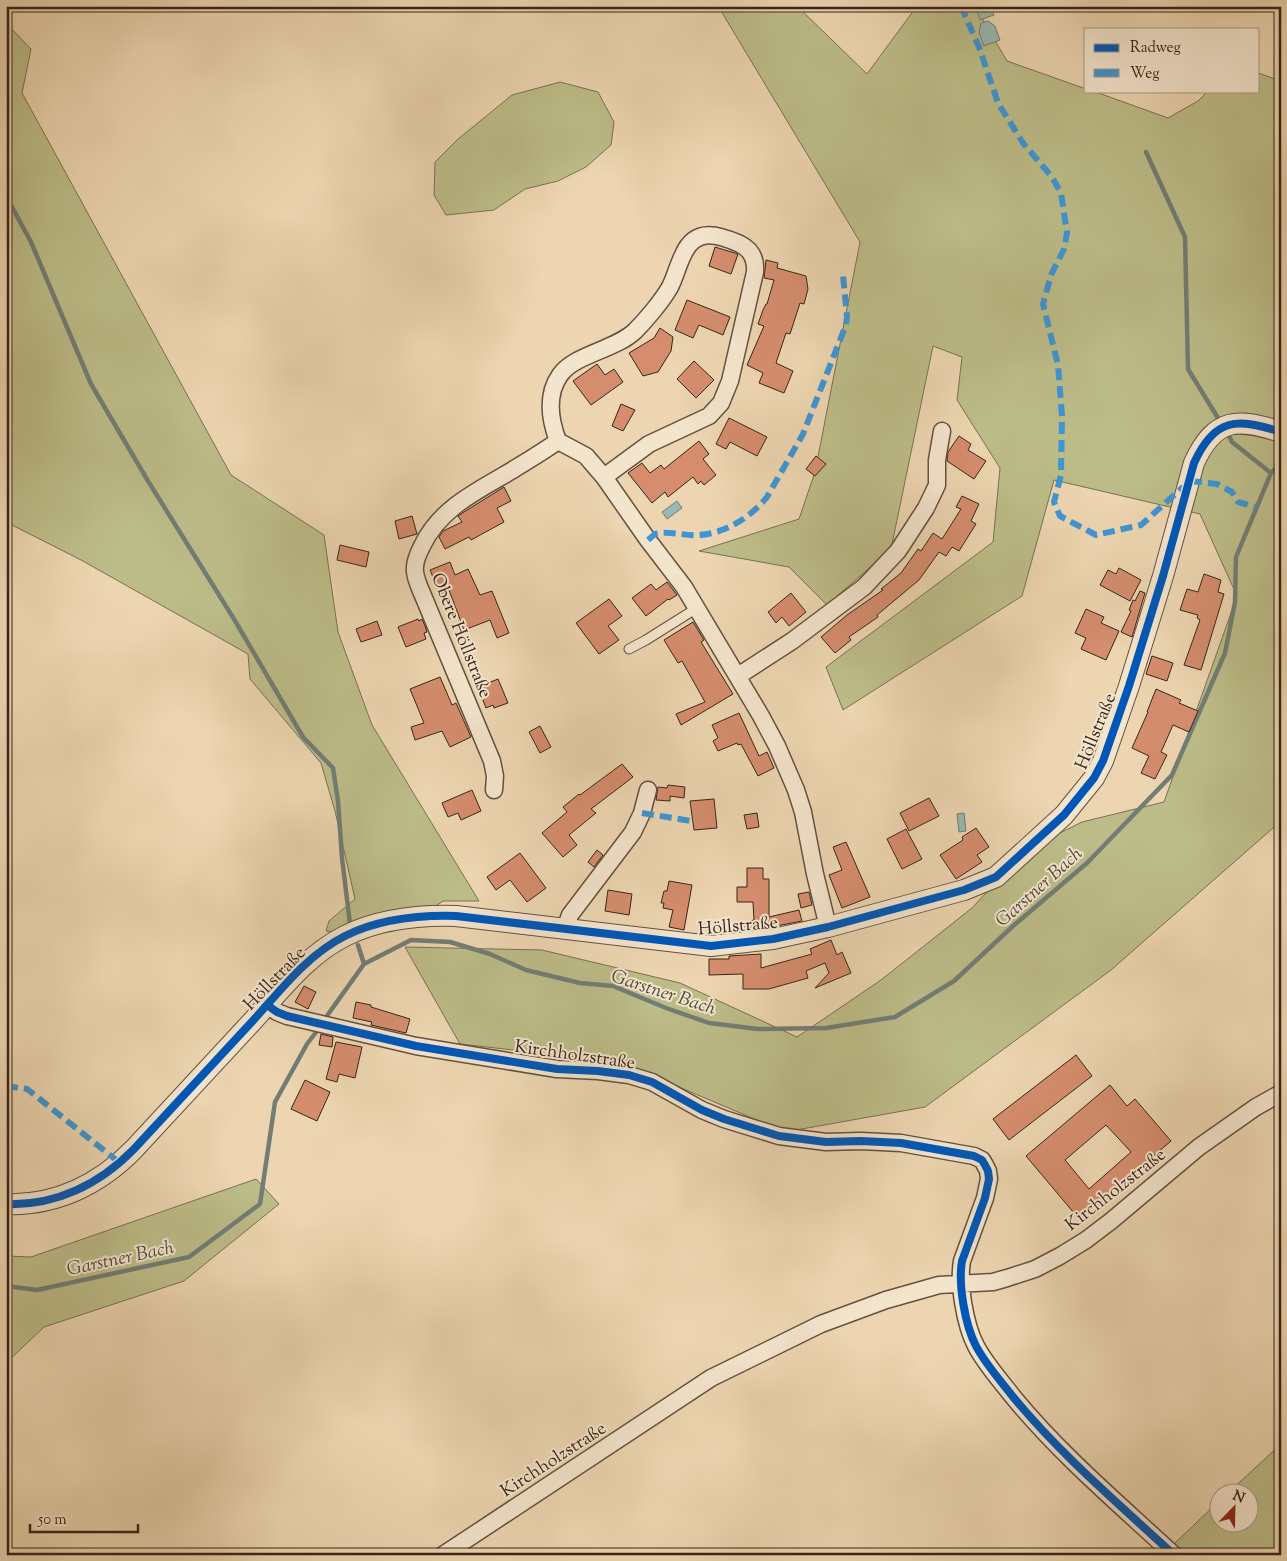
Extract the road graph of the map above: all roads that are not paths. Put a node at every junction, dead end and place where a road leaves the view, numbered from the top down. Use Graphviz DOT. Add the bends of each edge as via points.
graph roads {
  1 [pos="942,431"];
  2 [pos="1281,432"];
  3 [pos="558,441"];
  4 [pos="604,477"];
  5 [pos="697,608"];
  6 [pos="629,649"];
  7 [pos="738,676"];
  8 [pos="494,790"];
  9 [pos="648,790"];
  10 [pos="828,927"];
  11 [pos="565,929"];
  12 [pos="267,1006"];
  13 [pos="1281,1093"];
  14 [pos="6,1204"];
  15 [pos="960,1283"];
  16 [pos="443,1555"];
  17 [pos="1174,1555"];
  1 -- 7 [label="street" via="937,485 898,551 864,587 792,641"];
  2 -- 10 [label="street, Höllstraße" via="1246,423 1234,424 1215,431 1201,448 1103,761 1094,778 1064,815 996,877 983,884"];
  3 -- 4 [label="street" via="586,456"];
  3 -- 4 [label="street" via="551,405 556,383 565,370 634,332 670,287 683,254 692,241 715,235 748,248 754,259 755,272 730,381 721,403 709,416 649,444"];
  3 -- 8 [label="street, Obere Höllstraße" via="452,508 425,541 416,562 415,576 492,761"];
  4 -- 5 [label="street"];
  5 -- 6 [label="lane"];
  5 -- 7 [label="street"];
  7 -- 10 [label="street" via="777,746 796,790"];
  9 -- 11 [label="street" via="642,813 632,832 570,915"];
  10 -- 11 [label="street, Höllstraße" via="773,939 711,946"];
  11 -- 12 [label="street, Höllstraße" via="456,916 415,916 390,921 365,928 329,946 290,979"];
  12 -- 14 [label="street, Höllstraße" via="129,1154 101,1177 65,1196 27,1204"];
  12 -- 15 [label="street, Kirchholzstraße" via="302,1020 416,1046 556,1069 629,1075 652,1082 724,1119 779,1136 826,1142 900,1143 974,1156 982,1160 989,1179 962,1261"];
  13 -- 15 [label="street, Kirchholzstraße" via="1199,1147 1111,1221 1060,1256 1008,1278"];
  15 -- 16 [label="street, Kirchholzstraße" via="917,1291 821,1324 712,1378"];
  15 -- 17 [label="street" via="971,1335 1002,1382 1075,1464"];
}
